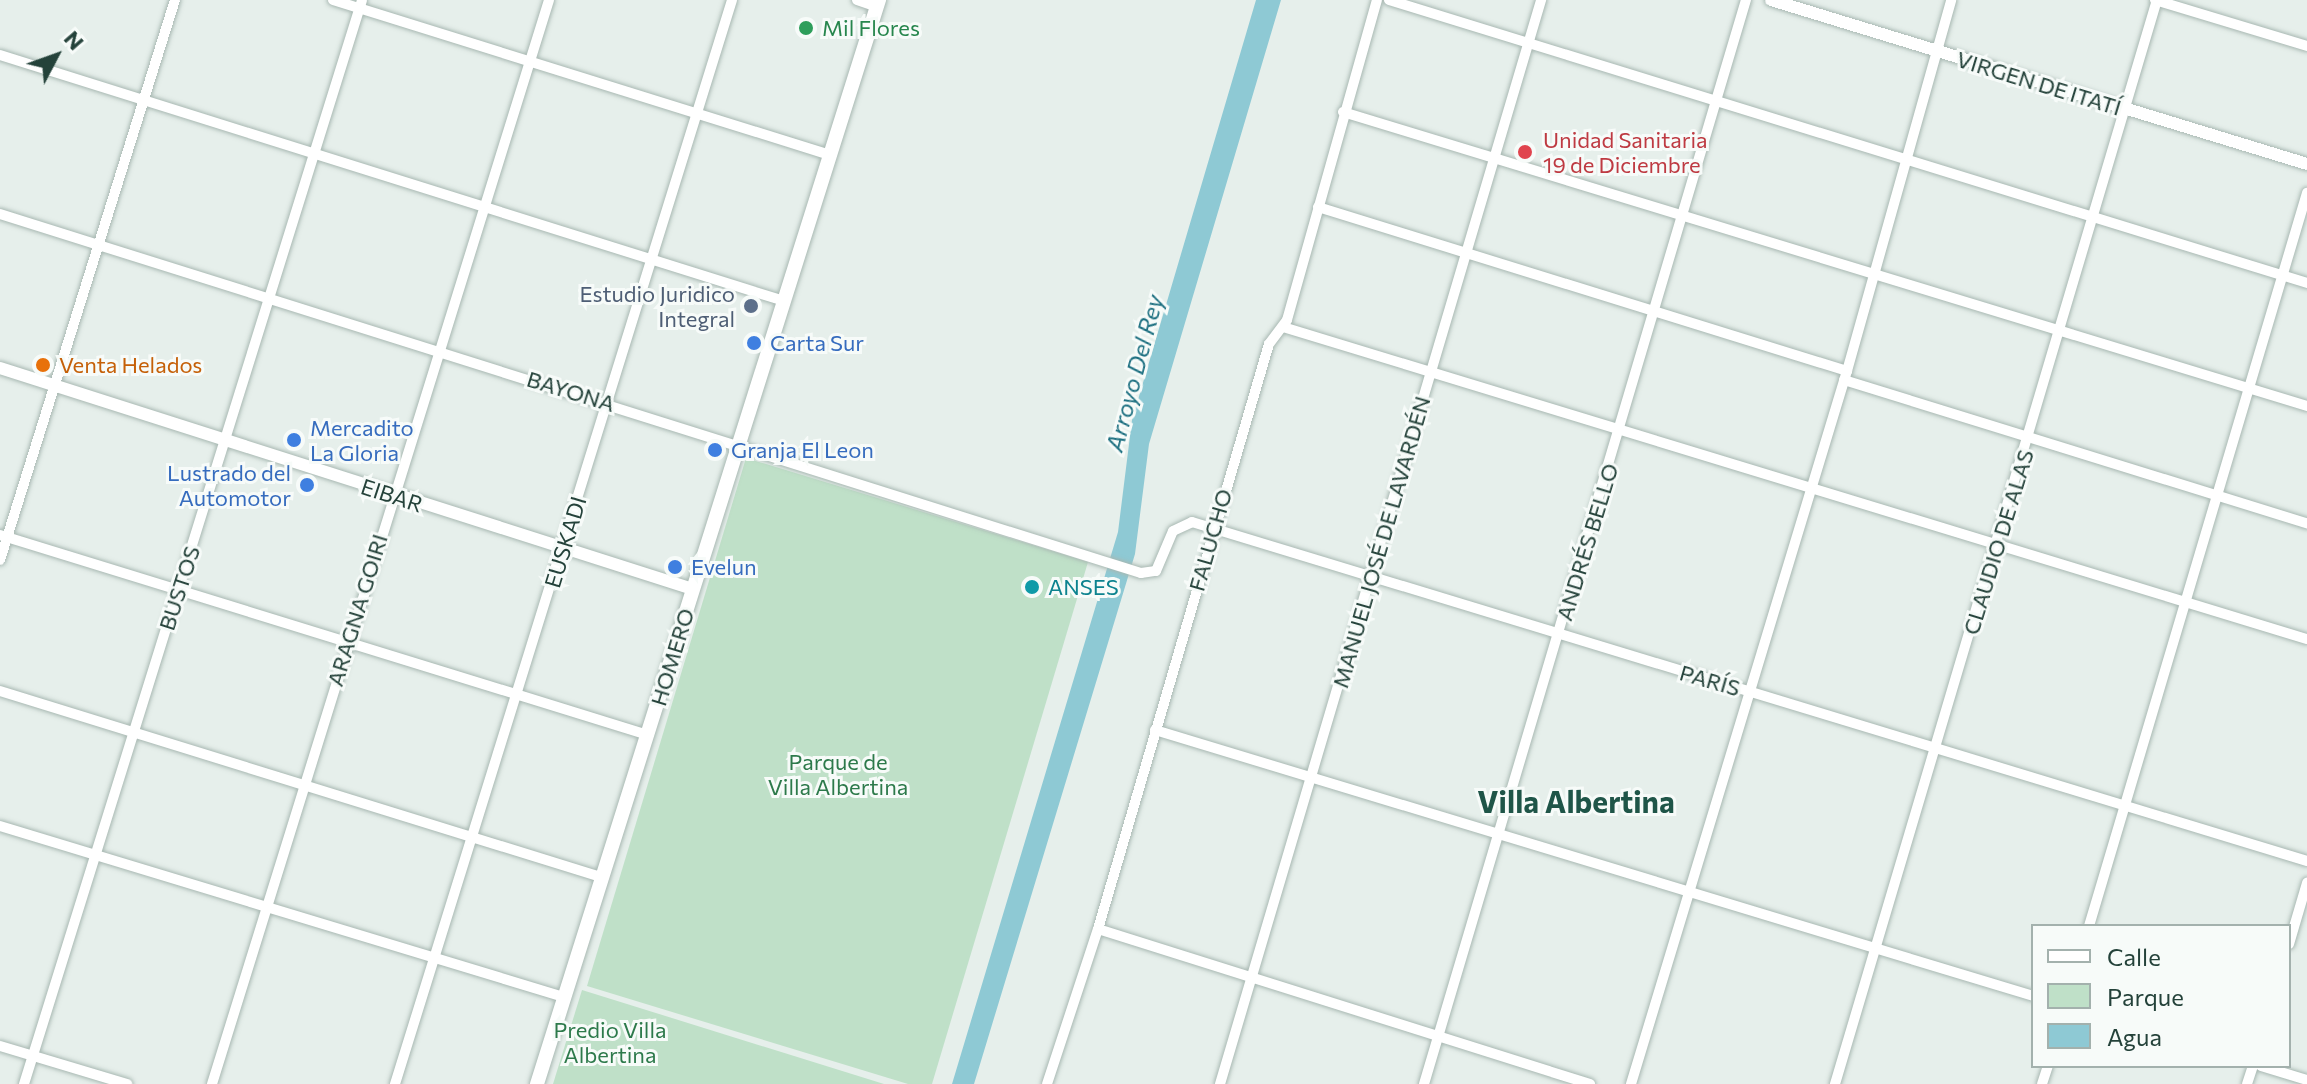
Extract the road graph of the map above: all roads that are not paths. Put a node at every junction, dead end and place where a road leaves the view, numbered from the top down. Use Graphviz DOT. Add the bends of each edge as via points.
graph roads {
  1 [pos="175,0"];
  2 [pos="333,0"];
  3 [pos="549,0"];
  4 [pos="732,0"];
  5 [pos="857,0"];
  6 [pos="1377,0"];
  7 [pos="1389,0"];
  8 [pos="1541,0"];
  9 [pos="1746,0"];
  10 [pos="1771,0"];
  11 [pos="1951,0"];
  12 [pos="2157,0"];
  13 [pos="878,3"];
  14 [pos="360,4"];
  15 [pos="1528,44"];
  16 [pos="2307,46"];
  17 [pos="1936,51"];
  18 [pos="0,55"];
  19 [pos="530,59"];
  20 [pos="144,100"];
  21 [pos="1716,103"];
  22 [pos="2125,110"];
  23 [pos="697,112"];
  24 [pos="1343,112"];
  25 [pos="313,151"];
  26 [pos="830,155"];
  27 [pos="1494,157"];
  28 [pos="1905,162"];
  29 [pos="2307,164"];
  30 [pos="2307,193"];
  31 [pos="484,206"];
  32 [pos="1318,207"];
  33 [pos="1684,213"];
  34 [pos="0,214"];
  35 [pos="2091,220"];
  36 [pos="100,244"];
  37 [pos="1465,251"];
  38 [pos="652,259"];
  39 [pos="1875,272"];
  40 [pos="2283,275"];
  41 [pos="2307,283"];
  42 [pos="269,298"];
  43 [pos="784,301"];
  44 [pos="1657,311"];
  45 [pos="1283,327"];
  46 [pos="2060,329"];
  47 [pos="439,352"];
  48 [pos="0,368"];
  49 [pos="1430,372"];
  50 [pos="1846,375"];
  51 [pos="56,387"];
  52 [pos="2250,390"];
  53 [pos="609,402"];
  54 [pos="2307,406"];
  55 [pos="1620,430"];
  56 [pos="2030,436"];
  57 [pos="225,440"];
  58 [pos="739,446"];
  59 [pos="1811,491"];
  60 [pos="392,496"];
  61 [pos="2218,496"];
  62 [pos="2307,523"];
  63 [pos="1213,528"];
  64 [pos="4,536"];
  65 [pos="1997,547"];
  66 [pos="563,549"];
  67 [pos="0,560"];
  68 [pos="1141,573"];
  69 [pos="1371,579"];
  70 [pos="693,589"];
  71 [pos="179,590"];
  72 [pos="2187,604"];
  73 [pos="1558,636"];
  74 [pos="2307,639"];
  75 [pos="347,643"];
  76 [pos="0,691"];
  77 [pos="1746,691"];
  78 [pos="518,695"];
  79 [pos="1155,730"];
  80 [pos="133,732"];
  81 [pos="648,735"];
  82 [pos="1936,748"];
  83 [pos="1313,777"];
  84 [pos="303,784"];
  85 [pos="2125,805"];
  86 [pos="0,826"];
  87 [pos="1498,835"];
  88 [pos="473,837"];
  89 [pos="95,854"];
  90 [pos="2307,861"];
  91 [pos="601,877"];
  92 [pos="2307,883"];
  93 [pos="1686,894"];
  94 [pos="267,907"];
  95 [pos="2090,924"];
  96 [pos="1098,929"];
  97 [pos="2291,937"];
  98 [pos="1876,950"];
  99 [pos="435,957"];
  100 [pos="1251,978"];
  101 [pos="2031,995"];
  102 [pos="564,997"];
  103 [pos="1439,1036"];
  104 [pos="0,1046"];
  105 [pos="33,1056"];
  106 [pos="2268,1068"];
  107 [pos="2307,1080"];
  108 [pos="24,1084"];
  109 [pos="127,1084"];
  110 [pos="212,1084"];
  111 [pos="395,1084"];
  112 [pos="537,1084"];
  113 [pos="1047,1084"];
  114 [pos="1220,1084"];
  115 [pos="1424,1084"];
  116 [pos="1590,1084"];
  117 [pos="1631,1084"];
  118 [pos="1835,1084"];
  1 -- 20 [label="street"];
  2 -- 14 [label="street"];
  3 -- 19 [label="street, ARAGNA GOIRI"];
  4 -- 23 [label="street, EUSKADI"];
  5 -- 13 [label="street"];
  6 -- 24 [label="street, FALUCHO"];
  7 -- 15 [label="street"];
  8 -- 15 [label="street, MANUEL JOSÉ DE LAVARDÉN"];
  9 -- 21 [label="street, ANDRÉS BELLO"];
  10 -- 17 [label="street, VIRGEN DE ITATÍ"];
  11 -- 17 [label="street"];
  12 -- 16 [label="street"];
  12 -- 22 [label="street, CLAUDIO DE ALAS"];
  13 -- 26 [label="main road, HOMERO"];
  14 -- 19 [label="street"];
  14 -- 25 [label="street, BUSTOS"];
  15 -- 21 [label="street"];
  15 -- 27 [label="street, MANUEL JOSÉ DE LAVARDÉN"];
  17 -- 22 [label="street, VIRGEN DE ITATÍ"];
  17 -- 28 [label="street"];
  18 -- 20 [label="street"];
  19 -- 23 [label="street"];
  19 -- 31 [label="street, ARAGNA GOIRI"];
  20 -- 25 [label="street"];
  20 -- 36 [label="street"];
  21 -- 28 [label="street"];
  21 -- 33 [label="street, ANDRÉS BELLO"];
  22 -- 29 [label="street, VIRGEN DE ITATÍ"];
  22 -- 35 [label="street, CLAUDIO DE ALAS"];
  23 -- 26 [label="street"];
  23 -- 38 [label="street, EUSKADI"];
  24 -- 27 [label="street"];
  24 -- 32 [label="street, FALUCHO"];
  25 -- 31 [label="street"];
  25 -- 42 [label="street, BUSTOS"];
  26 -- 43 [label="main road, HOMERO"];
  27 -- 33 [label="street"];
  27 -- 37 [label="street, MANUEL JOSÉ DE LAVARDÉN"];
  28 -- 35 [label="street"];
  28 -- 39 [label="street"];
  30 -- 40 [label="street"];
  31 -- 38 [label="street"];
  31 -- 47 [label="street, ARAGNA GOIRI"];
  32 -- 37 [label="street"];
  32 -- 45 [label="street, FALUCHO"];
  33 -- 39 [label="street"];
  33 -- 44 [label="street, ANDRÉS BELLO"];
  34 -- 36 [label="street, BAYONA"];
  35 -- 40 [label="street"];
  35 -- 46 [label="street, CLAUDIO DE ALAS"];
  36 -- 42 [label="street, BAYONA"];
  36 -- 51 [label="street"];
  37 -- 44 [label="street"];
  37 -- 49 [label="street, MANUEL JOSÉ DE LAVARDÉN"];
  38 -- 43 [label="street"];
  38 -- 53 [label="street, EUSKADI"];
  39 -- 46 [label="street"];
  39 -- 50 [label="street"];
  40 -- 41 [label="street"];
  40 -- 52 [label="street"];
  42 -- 47 [label="street, BAYONA"];
  42 -- 57 [label="street, BUSTOS"];
  43 -- 58 [label="main road, HOMERO"];
  44 -- 50 [label="street"];
  44 -- 55 [label="street, ANDRÉS BELLO"];
  45 -- 49 [label="street"];
  45 -- 63 [label="street, FALUCHO" via="1269,344"];
  46 -- 52 [label="street"];
  46 -- 56 [label="street, CLAUDIO DE ALAS"];
  47 -- 53 [label="street, BAYONA"];
  47 -- 60 [label="street, ARAGNA GOIRI"];
  48 -- 51 [label="street, EIBAR"];
  49 -- 55 [label="street"];
  49 -- 69 [label="street, MANUEL JOSÉ DE LAVARDÉN"];
  50 -- 56 [label="street"];
  50 -- 59 [label="street"];
  51 -- 57 [label="street, EIBAR"];
  51 -- 64 [label="street"];
  52 -- 54 [label="street"];
  52 -- 61 [label="street"];
  53 -- 58 [label="street, BAYONA"];
  53 -- 66 [label="street, EUSKADI"];
  55 -- 59 [label="street"];
  55 -- 73 [label="street, ANDRÉS BELLO"];
  56 -- 61 [label="street"];
  56 -- 65 [label="street, CLAUDIO DE ALAS"];
  57 -- 60 [label="street, EIBAR"];
  57 -- 71 [label="street, BUSTOS"];
  58 -- 68 [label="street, BAYONA"];
  58 -- 70 [label="main road, HOMERO"];
  59 -- 65 [label="street"];
  59 -- 77 [label="street"];
  60 -- 66 [label="street, EIBAR"];
  60 -- 75 [label="street, ARAGNA GOIRI"];
  61 -- 62 [label="street"];
  61 -- 72 [label="street"];
  63 -- 68 [label="street, PARÍS" via="1192,522 1178,525 1156,571"];
  63 -- 69 [label="street, PARÍS"];
  63 -- 79 [label="street, FALUCHO"];
  64 -- 67 [label="street"];
  64 -- 71 [label="street"];
  65 -- 72 [label="street"];
  65 -- 82 [label="street, CLAUDIO DE ALAS"];
  66 -- 70 [label="street, EIBAR"];
  66 -- 78 [label="street, EUSKADI"];
  69 -- 73 [label="street, PARÍS"];
  69 -- 83 [label="street, MANUEL JOSÉ DE LAVARDÉN"];
  70 -- 81 [label="main road, HOMERO"];
  71 -- 75 [label="street"];
  71 -- 80 [label="street, BUSTOS"];
  72 -- 74 [label="street"];
  72 -- 85 [label="street"];
  73 -- 77 [label="street, PARÍS"];
  73 -- 87 [label="street, ANDRÉS BELLO"];
  75 -- 78 [label="street"];
  75 -- 84 [label="street, ARAGNA GOIRI"];
  76 -- 80 [label="street"];
  77 -- 82 [label="street, PARÍS"];
  77 -- 93 [label="street"];
  78 -- 81 [label="street"];
  78 -- 88 [label="street, EUSKADI"];
  79 -- 83 [label="street"];
  79 -- 96 [label="street, FALUCHO"];
  80 -- 84 [label="street"];
  80 -- 89 [label="street, BUSTOS"];
  81 -- 91 [label="main road, HOMERO"];
  82 -- 85 [label="street, PARÍS"];
  82 -- 98 [label="street, CLAUDIO DE ALAS"];
  83 -- 87 [label="street"];
  83 -- 100 [label="street, MANUEL JOSÉ DE LAVARDÉN"];
  84 -- 88 [label="street"];
  84 -- 94 [label="street, ARAGNA GOIRI"];
  85 -- 90 [label="street, PARÍS"];
  85 -- 95 [label="street"];
  86 -- 89 [label="street"];
  87 -- 93 [label="street"];
  87 -- 103 [label="street, ANDRÉS BELLO"];
  88 -- 91 [label="street"];
  88 -- 99 [label="street, EUSKADI"];
  89 -- 94 [label="street"];
  89 -- 105 [label="street, BUSTOS"];
  91 -- 102 [label="main road, HOMERO"];
  92 -- 97 [label="street"];
  93 -- 98 [label="street"];
  93 -- 117 [label="street"];
  94 -- 99 [label="street"];
  94 -- 110 [label="street, ARAGNA GOIRI"];
  96 -- 100 [label="street"];
  96 -- 113 [label="street, FALUCHO"];
  98 -- 101 [label="street"];
  98 -- 118 [label="street, CLAUDIO DE ALAS"];
  99 -- 102 [label="street"];
  99 -- 111 [label="street, EUSKADI"];
  100 -- 103 [label="street"];
  100 -- 114 [label="street, MANUEL JOSÉ DE LAVARDÉN"];
  102 -- 112 [label="main road, HOMERO"];
  103 -- 115 [label="street, ANDRÉS BELLO"];
  103 -- 116 [label="street"];
  104 -- 105 [label="street"];
  105 -- 108 [label="street, BUSTOS"];
  105 -- 109 [label="street"];
  106 -- 107 [label="street"];
}
